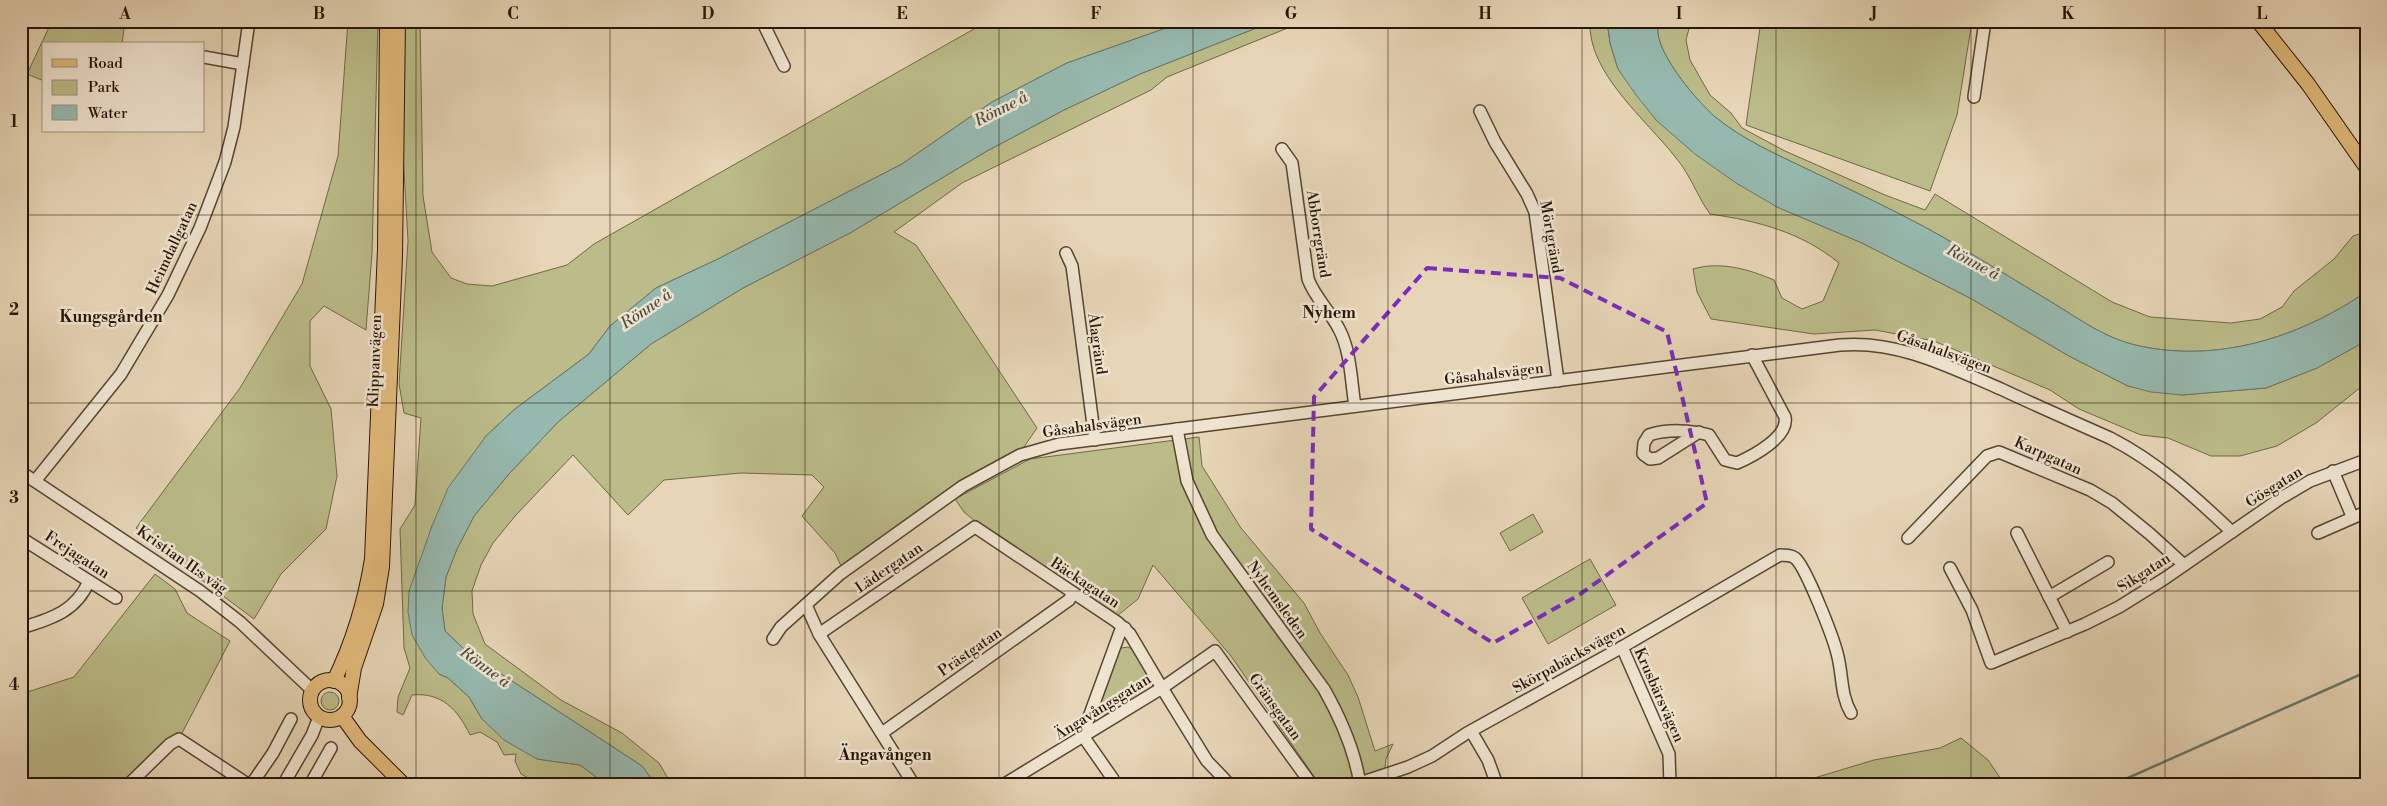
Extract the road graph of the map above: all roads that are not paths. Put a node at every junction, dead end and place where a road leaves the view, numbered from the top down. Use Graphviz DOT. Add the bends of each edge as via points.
graph roads {
  1 [pos="249,21"];
  2 [pos="387,21"];
  3 [pos="398,21"];
  4 [pos="762,21"];
  5 [pos="1986,21"];
  6 [pos="2258,21"];
  7 [pos="205,57"];
  8 [pos="243,64"];
  9 [pos="784,66"];
  10 [pos="1974,98"];
  11 [pos="1480,111"];
  12 [pos="1282,149"];
  13 [pos="2366,167"];
  14 [pos="1066,254"];
  15 [pos="1752,355"];
  16 [pos="1558,381"];
  17 [pos="1355,406"];
  18 [pos="1177,429"];
  19 [pos="1699,432"];
  20 [pos="1095,440"];
  21 [pos="1744,459"];
  22 [pos="2366,460"];
  23 [pos="21,472"];
  24 [pos="2333,472"];
  25 [pos="1736,473"];
  26 [pos="35,481"];
  27 [pos="2366,512"];
  28 [pos="2352,516"];
  29 [pos="975,527"];
  30 [pos="2232,532"];
  31 [pos="2017,533"];
  32 [pos="2318,533"];
  33 [pos="21,538"];
  34 [pos="1908,538"];
  35 [pos="2108,562"];
  36 [pos="2184,565"];
  37 [pos="1950,568"];
  38 [pos="89,581"];
  39 [pos="1073,593"];
  40 [pos="2049,597"];
  41 [pos="116,598"];
  42 [pos="806,605"];
  43 [pos="21,628"];
  44 [pos="1125,628"];
  45 [pos="2067,632"];
  46 [pos="819,634"];
  47 [pos="773,639"];
  48 [pos="1622,647"];
  49 [pos="1215,651"];
  50 [pos="334,681"];
  51 [pos="1161,685"];
  52 [pos="313,691"];
  53 [pos="350,698"];
  54 [pos="1851,713"];
  55 [pos="342,716"];
  56 [pos="319,717"];
  57 [pos="291,719"];
  58 [pos="1470,731"];
  59 [pos="882,733"];
  60 [pos="1084,736"];
  61 [pos="331,748"];
  62 [pos="1309,781"];
  63 [pos="1113,783"];
  64 [pos="1360,784"];
  65 [pos="128,785"];
  66 [pos="250,785"];
  67 [pos="283,785"];
  68 [pos="310,785"];
  69 [pos="404,785"];
  70 [pos="914,785"];
  71 [pos="1004,785"];
  72 [pos="1230,785"];
  73 [pos="1496,785"];
  74 [pos="1670,785"];
  1 -- 8 [label="street, Heimdallgatan"];
  2 -- 50 [label="main road, Klippanvägen" via="385,248 372,558 357,626"];
  3 -- 53 [label="main road, Klippanvägen" via="395,257 382,567 376,604 354,668"];
  4 -- 9 [label="street"];
  5 -- 10 [label="street"];
  6 -- 13 [label="main road" via="2308,84"];
  7 -- 8 [label="street"];
  8 -- 26 [label="street, Heimdallgatan" via="234,128 225,162 200,228 168,295 121,374"];
  11 -- 16 [label="street, Mörtgränd" via="1535,212"];
  12 -- 17 [label="street, Abborrgränd" via="1292,164 1308,279 1343,338"];
  14 -- 20 [label="street, Ålagränd" via="1072,266"];
  15 -- 16 [label="street, Gåsahalsvägen"];
  15 -- 21 [label="street" via="1786,423 1779,437"];
  15 -- 30 [label="street, Gåsahalsvägen" via="1864,344 1892,348 1944,364 2138,453 2164,471"];
  16 -- 17 [label="street, Gåsahalsvägen"];
  17 -- 18 [label="street, Gåsahalsvägen"];
  18 -- 20 [label="street, Gåsahalsvägen"];
  18 -- 64 [label="street, Nyhemsleden" via="1187,481 1212,535 1324,689 1350,740"];
  19 -- 21 [label="street" via="1711,436 1727,461 1737,463"];
  20 -- 42 [label="street, Gåsahalsvägen" via="1032,450 1006,461 963,486 840,574"];
  21 -- 25 [label="street"];
  22 -- 24 [label="street, Gösgatan"];
  23 -- 26 [label="street, Kristian II:s väg"];
  24 -- 28 [label="street"];
  24 -- 30 [label="street, Gösgatan" via="2281,498"];
  26 -- 52 [label="street, Kristian II:s väg" via="200,591 240,622"];
  27 -- 28 [label="street"];
  28 -- 32 [label="street"];
  29 -- 39 [label="street, Bäckagatan"];
  29 -- 46 [label="street, Lädergatan"];
  30 -- 36 [label="street, Sikgatan"];
  31 -- 40 [label="street"];
  33 -- 38 [label="street, Frejagatan"];
  34 -- 36 [label="street, Karpgatan" via="1988,456 1999,452 2107,500"];
  35 -- 40 [label="street, Sikgatan"];
  36 -- 45 [label="street, Sikgatan" via="2124,604"];
  37 -- 45 [label="street, Sikgatan" via="1972,610 1991,663"];
  38 -- 41 [label="street, Frejagatan"];
  38 -- 43 [label="street" via="67,611"];
  39 -- 44 [label="street, Bäckagatan"];
  39 -- 59 [label="street, Prästgatan" via="1069,600"];
  40 -- 45 [label="street"];
  42 -- 46 [label="street"];
  42 -- 47 [label="street, Gåsahalsvägen"];
  44 -- 51 [label="street, Bäckagatan"];
  44 -- 60 [label="street" via="1120,632 1084,728"];
  46 -- 59 [label="street"];
  48 -- 54 [label="street, Skörpabäcksvägen" via="1773,558 1789,555 1799,562 1832,635 1840,665 1843,698"];
  48 -- 58 [label="street, Skörpabäcksvägen"];
  48 -- 74 [label="street, Krusbärsvägen" via="1669,754"];
  49 -- 51 [label="street, Ängavångsgatan"];
  49 -- 62 [label="street, Gränsgatan"];
  50 -- 52 [label="main road" via="319,684"];
  50 -- 53 [label="main road" via="346,689"];
  51 -- 60 [label="street, Ängavångsgatan"];
  51 -- 72 [label="street, Bäckagatan" via="1207,761"];
  52 -- 56 [label="main road" via="311,706"];
  53 -- 55 [label="main road, Klippanvägen"];
  55 -- 56 [label="main road" via="334,720"];
  55 -- 69 [label="main road" via="360,741"];
  56 -- 67 [label="street"];
  57 -- 66 [label="street" via="273,753"];
  58 -- 64 [label="street, Skörpabäcksvägen" via="1424,760"];
  58 -- 73 [label="street" via="1488,760"];
  59 -- 70 [label="street"];
  60 -- 63 [label="street"];
  60 -- 71 [label="street, Ängavångsgatan"];
  61 -- 68 [label="street"];
  65 -- 66 [label="street" via="179,739"];
}
